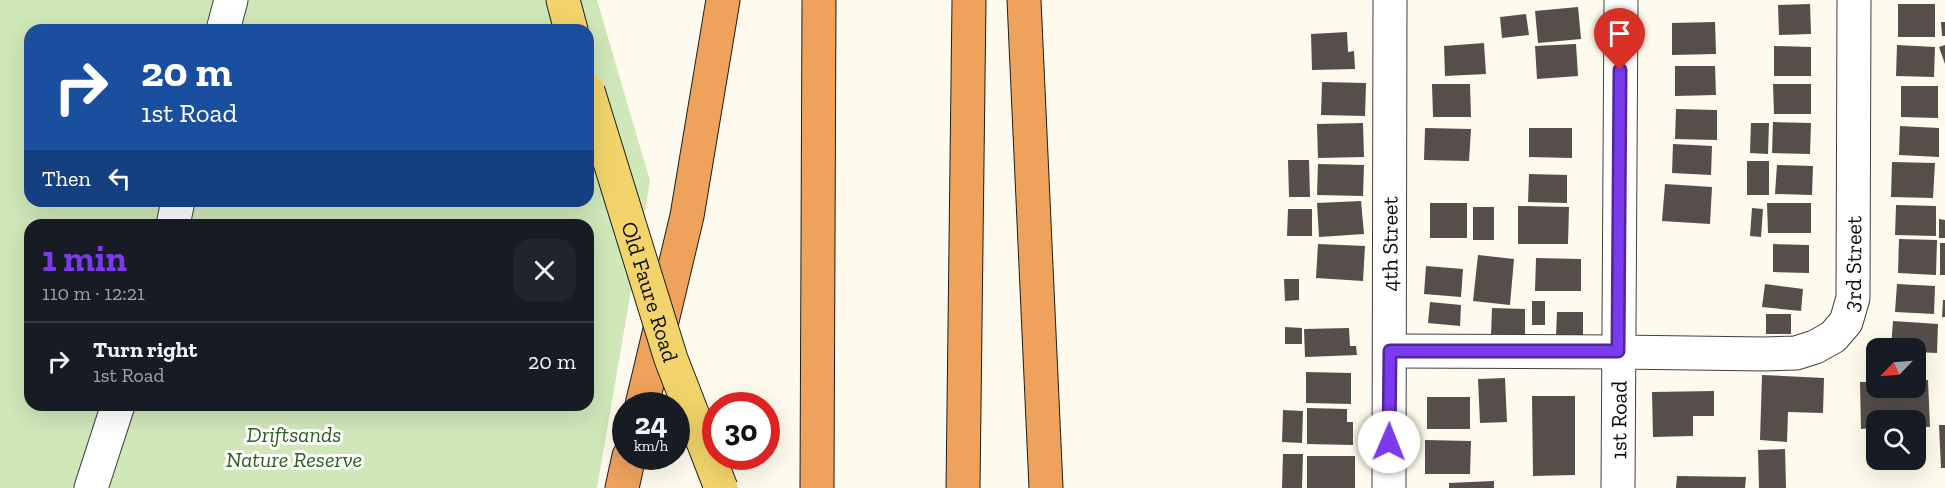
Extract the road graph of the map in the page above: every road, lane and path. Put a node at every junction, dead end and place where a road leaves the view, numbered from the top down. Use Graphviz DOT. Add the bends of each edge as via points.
graph roads {
  1 [pos="231,0"];
  2 [pos="723,0"];
  3 [pos="819,0"];
  4 [pos="969,0"];
  5 [pos="1024,0"];
  6 [pos="1390,0"];
  7 [pos="1621,0"];
  8 [pos="1854,0"];
  9 [pos="225,24"];
  10 [pos="594,110"];
  11 [pos="1390,351"];
  12 [pos="1618,351"];
  13 [pos="645,392"];
  14 [pos="116,411"];
  15 [pos="626,470"];
  16 [pos="91,488"];
  17 [pos="622,488"];
  18 [pos="721,488"];
  19 [pos="817,488"];
  20 [pos="963,488"];
  21 [pos="1046,488"];
  22 [pos="1389,488"];
  23 [pos="1618,488"];
  1 -- 9 [label="street"];
  2 -- 13 [label="highway" via="687,216"];
  3 -- 19 [label="highway"];
  4 -- 20 [label="highway"];
  5 -- 21 [label="highway"];
  6 -- 11 [label="street, 4th Street"];
  7 -- 12 [label="street, 1st Road"];
  8 -- 12 [label="street, 3rd Street" via="1853,298 1846,322 1833,337 1796,353"];
  10 -- 18 [label="main road, Old Faure Road, bridge" via="671,359"];
  11 -- 12 [label="street, 1st Road"];
  11 -- 22 [label="street, 4th Street"];
  12 -- 23 [label="street, 1st Road"];
  14 -- 16 [label="street"];
  15 -- 17 [label="highway"];
}
